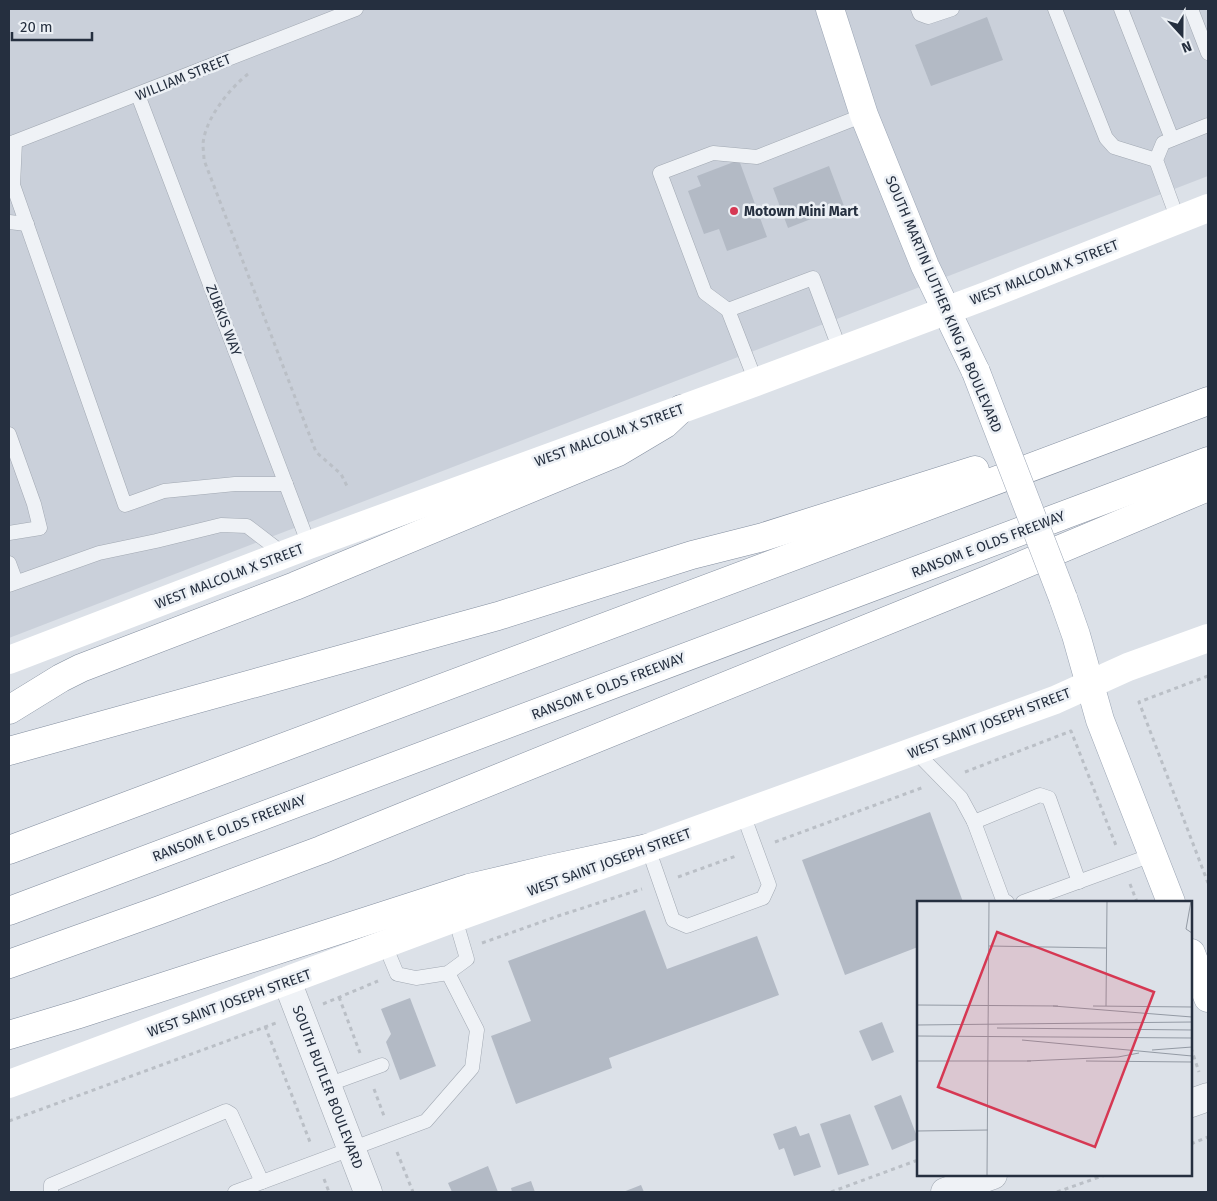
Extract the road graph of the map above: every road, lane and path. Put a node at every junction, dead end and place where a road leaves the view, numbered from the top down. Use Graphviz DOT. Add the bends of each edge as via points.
graph roads {
  1 [pos="356,9"];
  2 [pos="830,9"];
  3 [pos="952,9"];
  4 [pos="1055,9"];
  5 [pos="1121,9"];
  6 [pos="1191,9"];
  7 [pos="919,11"];
  8 [pos="1208,54"];
  9 [pos="252,71"];
  10 [pos="138,95"];
  11 [pos="864,115"];
  12 [pos="1208,125"];
  13 [pos="1172,139"];
  14 [pos="12,143"];
  15 [pos="1156,160"];
  16 [pos="1208,208"];
  17 [pos="1178,220"];
  18 [pos="9,222"];
  19 [pos="26,224"];
  20 [pos="728,310"];
  21 [pos="946,311"];
  22 [pos="840,350"];
  23 [pos="756,382"];
  24 [pos="1206,402"];
  25 [pos="681,409"];
  26 [pos="9,434"];
  27 [pos="1208,461"];
  28 [pos="286,484"];
  29 [pos="1208,487"];
  30 [pos="348,488"];
  31 [pos="9,533"];
  32 [pos="297,550"];
  33 [pos="9,563"];
  34 [pos="12,584"];
  35 [pos="1208,638"];
  36 [pos="9,660"];
  37 [pos="1208,676"];
  38 [pos="1090,684"];
  39 [pos="19,703"];
  40 [pos="9,751"];
  41 [pos="915,751"];
  42 [pos="943,780"];
  43 [pos="743,814"];
  44 [pos="974,822"];
  45 [pos="648,848"];
  46 [pos="9,850"];
  47 [pos="755,850"];
  48 [pos="1152,855"];
  49 [pos="1124,866"];
  50 [pos="1079,882"];
  51 [pos="660,883"];
  52 [pos="1208,884"];
  53 [pos="1005,901"];
  54 [pos="1026,901"];
  55 [pos="1137,901"];
  56 [pos="1171,901"];
  57 [pos="9,911"];
  58 [pos="455,918"];
  59 [pos="385,945"];
  60 [pos="464,950"];
  61 [pos="1192,956"];
  62 [pos="9,964"];
  63 [pos="448,973"];
  64 [pos="397,974"];
  65 [pos="287,982"];
  66 [pos="339,997"];
  67 [pos="1208,998"];
  68 [pos="300,1014"];
  69 [pos="265,1026"];
  70 [pos="9,1035"];
  71 [pos="382,1065"];
  72 [pos="367,1071"];
  73 [pos="9,1084"];
  74 [pos="327,1085"];
  75 [pos="1208,1097"];
  76 [pos="1192,1103"];
  77 [pos="9,1121"];
  78 [pos="391,1134"];
  79 [pos="1208,1137"];
  80 [pos="1192,1144"];
  81 [pos="351,1148"];
  82 [pos="917,1160"];
  83 [pos="317,1162"];
  84 [pos="990,1176"];
  85 [pos="1102,1176"];
  86 [pos="262,1182"];
  87 [pos="51,1192"];
  88 [pos="235,1192"];
  89 [pos="329,1192"];
  90 [pos="368,1192"];
  91 [pos="413,1192"];
  92 [pos="831,1192"];
  93 [pos="945,1192"];
  94 [pos="1057,1192"];
  1 -- 10 [label="lane, WILLIAM STREET"];
  2 -- 11 [label="main road, SOUTH MARTIN LUTHER KING JR BOULEVARD"];
  3 -- 7 [label="lane" via="928,17"];
  4 -- 15 [label="lane" via="1106,138 1114,148"];
  5 -- 13 [label="lane"];
  6 -- 8 [label="lane"];
  9 -- 30 [label="path" via="237,83 212,117 203,143 204,160 316,452 341,474"];
  10 -- 14 [label="lane, WILLIAM STREET"];
  10 -- 28 [label="lane, ZUBKIS WAY"];
  11 -- 20 [label="lane" via="757,158 713,153 660,173 705,293"];
  11 -- 21 [label="main road, SOUTH MARTIN LUTHER KING JR BOULEVARD"];
  12 -- 13 [label="lane"];
  13 -- 15 [label="lane" via="1163,143"];
  14 -- 19 [label="lane" via="13,185"];
  15 -- 17 [label="lane"];
  16 -- 17 [label="main road, WEST MALCOLM X STREET"];
  17 -- 21 [label="main road, WEST MALCOLM X STREET"];
  18 -- 19 [label="lane"];
  19 -- 28 [label="lane" via="125,505 164,491 235,484"];
  20 -- 22 [label="lane" via="813,278"];
  20 -- 23 [label="lane"];
  21 -- 22 [label="main road, WEST MALCOLM X STREET"];
  21 -- 38 [label="main road, SOUTH MARTIN LUTHER KING JR BOULEVARD, bridge" via="976,372 1063,598"];
  22 -- 23 [label="main road, WEST MALCOLM X STREET"];
  23 -- 25 [label="main road, WEST MALCOLM X STREET"];
  24 -- 40 [label="main road" via="498,616"];
  24 -- 46 [label="main road"];
  25 -- 32 [label="main road, WEST MALCOLM X STREET"];
  25 -- 39 [label="main road" via="665,424 618,452 295,586 80,668"];
  26 -- 31 [label="lane" via="40,528"];
  27 -- 57 [label="main road, RANSOM E OLDS FREEWAY"];
  28 -- 32 [label="lane, ZUBKIS WAY"];
  29 -- 62 [label="main road" via="987,580 339,842"];
  32 -- 34 [label="lane" via="247,526 221,525 99,552"];
  32 -- 36 [label="main road, WEST MALCOLM X STREET"];
  33 -- 34 [label="lane"];
  35 -- 38 [label="main road, WEST SAINT JOSEPH STREET"];
  37 -- 52 [label="path" via="1139,702"];
  38 -- 41 [label="main road, WEST SAINT JOSEPH STREET"];
  38 -- 48 [label="main road, SOUTH MARTIN LUTHER KING JR BOULEVARD" via="1100,720"];
  41 -- 42 [label="lane"];
  41 -- 43 [label="main road, WEST SAINT JOSEPH STREET"];
  42 -- 44 [label="lane" via="961,798"];
  42 -- 47 [label="path"];
  42 -- 49 [label="path" via="1071,731"];
  43 -- 45 [label="main road, WEST SAINT JOSEPH STREET"];
  43 -- 47 [label="lane"];
  44 -- 50 [label="lane" via="1040,795 1049,798"];
  44 -- 53 [label="lane"];
  45 -- 51 [label="lane"];
  45 -- 58 [label="main road, WEST SAINT JOSEPH STREET"];
  45 -- 70 [label="main road" via="469,888"];
  47 -- 51 [label="path"];
  47 -- 51 [label="lane" via="769,885 763,898 687,926 673,920"];
  48 -- 49 [label="lane"];
  48 -- 56 [label="main road, SOUTH MARTIN LUTHER KING JR BOULEVARD"];
  49 -- 50 [label="lane"];
  49 -- 55 [label="path"];
  50 -- 54 [label="lane"];
  51 -- 60 [label="path"];
  58 -- 59 [label="main road, WEST SAINT JOSEPH STREET"];
  58 -- 60 [label="lane"];
  59 -- 64 [label="lane"];
  59 -- 65 [label="main road, WEST SAINT JOSEPH STREET"];
  60 -- 63 [label="lane" via="467,959"];
  61 -- 67 [label="main road"];
  63 -- 64 [label="lane" via="416,978"];
  63 -- 78 [label="lane" via="477,1030 472,1068 426,1121"];
  64 -- 66 [label="path"];
  65 -- 68 [label="street, SOUTH BUTLER BOULEVARD"];
  65 -- 73 [label="main road, WEST SAINT JOSEPH STREET"];
  66 -- 68 [label="path"];
  66 -- 72 [label="path"];
  68 -- 69 [label="path"];
  68 -- 74 [label="street, SOUTH BUTLER BOULEVARD"];
  69 -- 77 [label="path"];
  69 -- 83 [label="path"];
  71 -- 72 [label="lane"];
  72 -- 74 [label="lane"];
  72 -- 78 [label="path"];
  74 -- 81 [label="street, SOUTH BUTLER BOULEVARD"];
  75 -- 76 [label="street"];
  78 -- 81 [label="lane"];
  78 -- 91 [label="path"];
  79 -- 80 [label="path"];
  81 -- 83 [label="lane"];
  81 -- 90 [label="street, SOUTH BUTLER BOULEVARD"];
  82 -- 92 [label="path"];
  83 -- 86 [label="lane"];
  83 -- 89 [label="path"];
  84 -- 93 [label="street"];
  85 -- 94 [label="path"];
  86 -- 87 [label="lane" via="226,1111 52,1185"];
  86 -- 88 [label="lane"];
}
